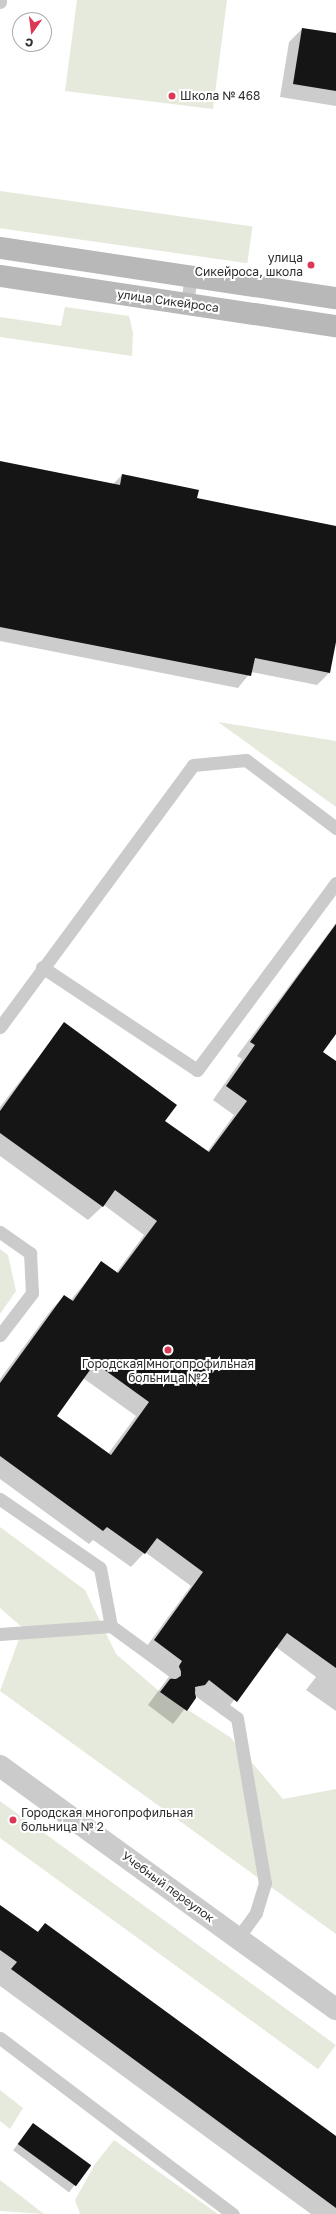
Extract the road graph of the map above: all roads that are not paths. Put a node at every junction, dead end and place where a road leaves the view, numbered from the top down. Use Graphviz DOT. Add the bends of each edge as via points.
graph roads {
  1 [pos="0,248"];
  2 [pos="0,276"];
  3 [pos="191,277"];
  4 [pos="336,298"];
  5 [pos="187,304"];
  6 [pos="336,326"];
  7 [pos="336,828"];
  8 [pos="336,883"];
  9 [pos="42,967"];
  10 [pos="0,1028"];
  11 [pos="0,1232"];
  12 [pos="0,1335"];
  13 [pos="0,1499"];
  14 [pos="110,1626"];
  15 [pos="0,1634"];
  16 [pos="174,1672"];
  17 [pos="201,1692"];
  18 [pos="0,1766"];
  19 [pos="238,1938"];
  20 [pos="336,2009"];
  21 [pos="0,2038"];
  22 [pos="233,2214"];
  1 -- 3 [label="street"];
  2 -- 5 [label="street, улица Сикейроса"];
  3 -- 4 [label="street"];
  3 -- 5 [label="lane"];
  5 -- 6 [label="street, улица Сикейроса"];
  7 -- 9 [label="lane" via="246,760 193,765"];
  8 -- 9 [label="lane" via="197,1070"];
  9 -- 10 [label="lane"];
  11 -- 12 [label="lane" via="30,1253 32,1292"];
  13 -- 14 [label="lane" via="100,1568"];
  14 -- 15 [label="lane"];
  14 -- 16 [label="lane"];
  17 -- 19 [label="lane" via="237,1718 265,1884 256,1913"];
  18 -- 19 [label="street, Учебный переулок"];
  19 -- 20 [label="street, Учебный переулок"];
  21 -- 22 [label="lane"];
}
